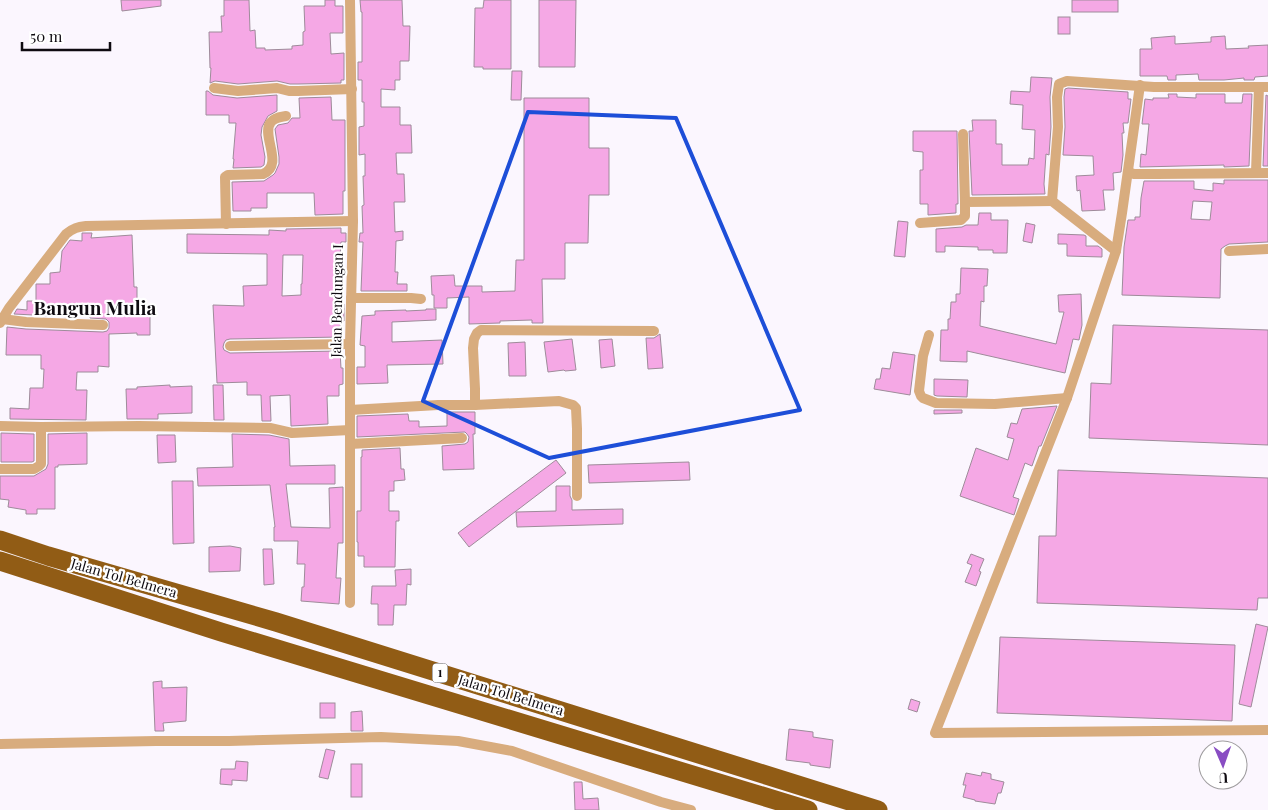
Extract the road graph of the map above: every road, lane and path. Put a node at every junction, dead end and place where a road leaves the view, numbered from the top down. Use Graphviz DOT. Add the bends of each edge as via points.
graph roads {
  1 [pos="350,0"];
  2 [pos="1140,85"];
  3 [pos="1263,87"];
  4 [pos="214,88"];
  5 [pos="352,89"];
  6 [pos="286,116"];
  7 [pos="963,134"];
  8 [pos="1128,172"];
  9 [pos="1256,172"];
  10 [pos="1268,172"];
  11 [pos="1052,201"];
  12 [pos="965,202"];
  13 [pos="353,222"];
  14 [pos="920,223"];
  15 [pos="226,224"];
  16 [pos="1268,249"];
  17 [pos="1116,250"];
  18 [pos="1229,251"];
  19 [pos="351,298"];
  20 [pos="421,299"];
  21 [pos="4,307"];
  22 [pos="1,321"];
  23 [pos="103,325"];
  24 [pos="654,331"];
  25 [pos="929,335"];
  26 [pos="350,344"];
  27 [pos="230,346"];
  28 [pos="1066,398"];
  29 [pos="475,405"];
  30 [pos="350,410"];
  31 [pos="0,426"];
  32 [pos="41,427"];
  33 [pos="350,430"];
  34 [pos="462,438"];
  35 [pos="350,444"];
  36 [pos="0,469"];
  37 [pos="577,496"];
  38 [pos="0,540"];
  39 [pos="0,561"];
  40 [pos="350,603"];
  41 [pos="1268,730"];
  42 [pos="0,744"];
  43 [pos="691,810"];
  44 [pos="808,810"];
  45 [pos="878,810"];
  1 -- 5 [label="street, Jalan Bendungan I"];
  2 -- 3 [label="street"];
  2 -- 8 [label="street"];
  2 -- 11 [label="street" via="1067,81 1059,84"];
  3 -- 9 [label="street"];
  4 -- 5 [label="street" via="238,91"];
  5 -- 13 [label="street, Jalan Bendungan I"];
  6 -- 15 [label="street" via="269,124 272,166 268,172 228,174 225,177"];
  7 -- 12 [label="street"];
  8 -- 9 [label="street"];
  8 -- 17 [label="street"];
  9 -- 10 [label="street"];
  11 -- 12 [label="street"];
  11 -- 17 [label="street"];
  12 -- 14 [label="street" via="965,216 961,220"];
  13 -- 15 [label="street"];
  13 -- 19 [label="street, Jalan Bendungan I"];
  15 -- 21 [label="street" via="77,227 66,234"];
  16 -- 18 [label="street"];
  17 -- 28 [label="street"];
  19 -- 20 [label="street"];
  19 -- 26 [label="street, Jalan Bendungan I"];
  21 -- 22 [label="street"];
  22 -- 23 [label="street"];
  24 -- 29 [label="street" via="481,330 474,339 473,348"];
  25 -- 28 [label="street" via="919,391 923,398 936,403 995,404"];
  26 -- 27 [label="street"];
  26 -- 30 [label="street, Jalan Bendungan I"];
  28 -- 41 [label="street" via="935,733"];
  29 -- 30 [label="street"];
  29 -- 37 [label="street" via="559,401 573,405 577,422"];
  30 -- 33 [label="street, Jalan Bendungan I"];
  31 -- 32 [label="street"];
  32 -- 33 [label="street" via="270,428 292,433"];
  32 -- 36 [label="street" via="40,466 34,469"];
  33 -- 35 [label="street, Jalan Bendungan I"];
  34 -- 35 [label="street"];
  35 -- 40 [label="street, Jalan Bendungan I"];
  38 -- 45 [label="highway, Jalan Tol Belmera / 1" via="276,622"];
  39 -- 44 [label="highway, Jalan Tol Belmera / 1" via="221,632"];
  42 -- 43 [label="street" via="382,737 458,741 512,751"];
}
